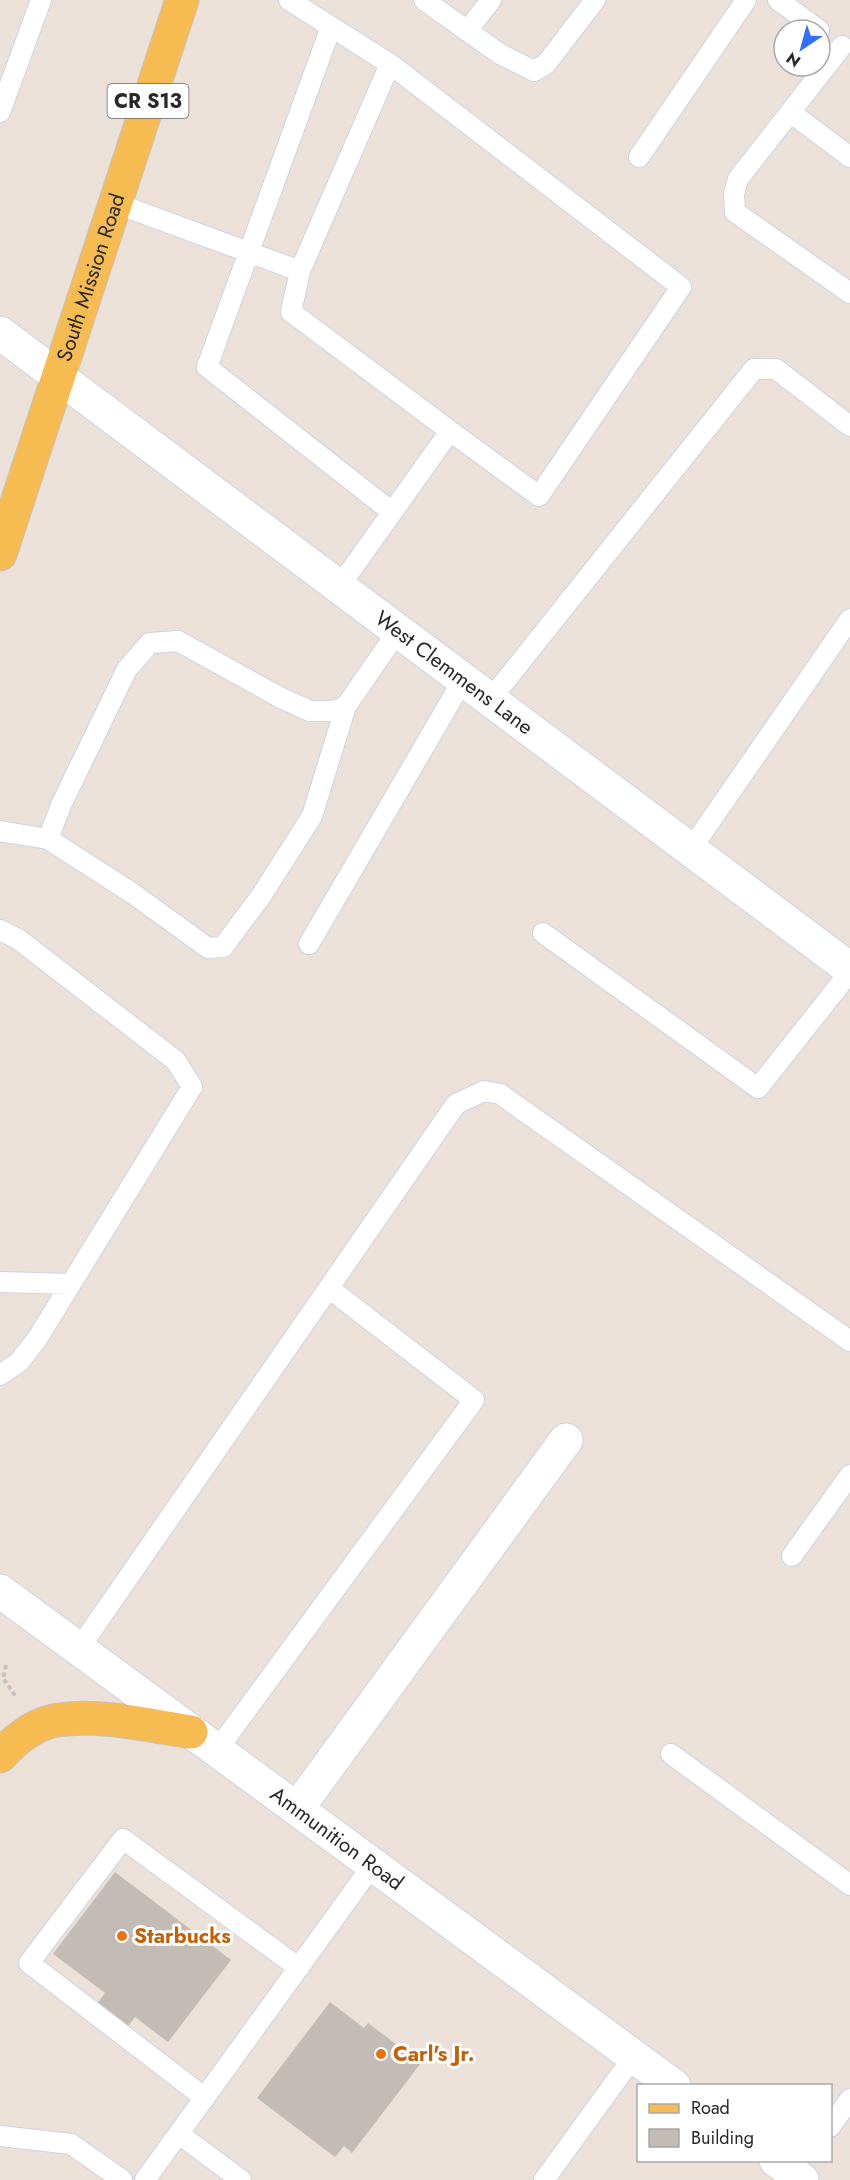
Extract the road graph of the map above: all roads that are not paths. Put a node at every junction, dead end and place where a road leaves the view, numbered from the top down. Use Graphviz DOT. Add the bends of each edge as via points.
graph roads {
  1 [pos="41,0"];
  2 [pos="182,0"];
  3 [pos="289,0"];
  4 [pos="424,0"];
  5 [pos="491,0"];
  6 [pos="595,0"];
  7 [pos="746,0"];
  8 [pos="778,0"];
  9 [pos="803,18"];
  10 [pos="331,27"];
  11 [pos="467,31"];
  12 [pos="832,35"];
  13 [pos="846,41"];
  14 [pos="390,64"];
  15 [pos="6,77"];
  16 [pos="0,112"];
  17 [pos="790,112"];
  18 [pos="639,157"];
  19 [pos="850,157"];
  20 [pos="115,203"];
  21 [pos="247,252"];
  22 [pos="300,272"];
  23 [pos="850,293"];
  24 [pos="0,333"];
  25 [pos="58,376"];
  26 [pos="850,426"];
  27 [pos="450,431"];
  28 [pos="392,512"];
  29 [pos="0,554"];
  30 [pos="339,586"];
  31 [pos="850,619"];
  32 [pos="398,631"];
  33 [pos="463,680"];
  34 [pos="490,699"];
  35 [pos="346,706"];
  36 [pos="0,831"];
  37 [pos="48,839"];
  38 [pos="691,849"];
  39 [pos="0,930"];
  40 [pos="543,933"];
  41 [pos="309,944"];
  42 [pos="850,971"];
  43 [pos="0,1282"];
  44 [pos="70,1284"];
  45 [pos="330,1289"];
  46 [pos="850,1341"];
  47 [pos="0,1376"];
  48 [pos="566,1440"];
  49 [pos="850,1475"];
  50 [pos="792,1556"];
  51 [pos="0,1592"];
  52 [pos="78,1650"];
  53 [pos="204,1741"];
  54 [pos="671,1754"];
  55 [pos="0,1756"];
  56 [pos="297,1809"];
  57 [pos="372,1866"];
  58 [pos="850,1886"];
  59 [pos="299,1968"];
  60 [pos="634,2056"];
  61 [pos="673,2084"];
  62 [pos="205,2098"];
  63 [pos="850,2099"];
  64 [pos="832,2126"];
  65 [pos="179,2133"];
  66 [pos="0,2136"];
  67 [pos="122,2180"];
  68 [pos="145,2180"];
  69 [pos="241,2180"];
  70 [pos="544,2180"];
  1 -- 15 [label="lane"];
  2 -- 20 [label="main road, South Mission Road / CR S13"];
  3 -- 10 [label="lane"];
  4 -- 11 [label="lane"];
  5 -- 11 [label="lane"];
  6 -- 11 [label="lane" via="546,64 534,71"];
  7 -- 18 [label="lane"];
  8 -- 9 [label="lane"];
  10 -- 14 [label="lane"];
  10 -- 21 [label="lane"];
  12 -- 13 [label="lane"];
  13 -- 17 [label="lane"];
  14 -- 22 [label="lane"];
  14 -- 27 [label="lane" via="681,287 539,496"];
  15 -- 16 [label="lane"];
  17 -- 19 [label="lane"];
  17 -- 23 [label="lane" via="738,179 735,212"];
  20 -- 21 [label="lane"];
  20 -- 25 [label="main road, South Mission Road / CR S13"];
  21 -- 22 [label="lane"];
  21 -- 28 [label="lane" via="207,367"];
  22 -- 27 [label="lane" via="291,312"];
  24 -- 25 [label="street, West Clemmens Lane"];
  25 -- 29 [label="main road, South Mission Road / CR S13"];
  25 -- 30 [label="street, West Clemmens Lane"];
  26 -- 34 [label="lane" via="776,369 754,369"];
  27 -- 28 [label="lane"];
  28 -- 30 [label="lane"];
  30 -- 32 [label="street, West Clemmens Lane"];
  31 -- 38 [label="lane"];
  32 -- 33 [label="street, West Clemmens Lane"];
  32 -- 35 [label="lane"];
  33 -- 34 [label="street, West Clemmens Lane"];
  33 -- 41 [label="lane"];
  34 -- 38 [label="street, West Clemmens Lane"];
  35 -- 37 [label="lane" via="333,711 310,711 178,641 150,643 127,669"];
  35 -- 37 [label="lane" via="312,816 223,947 208,948"];
  36 -- 37 [label="lane"];
  38 -- 42 [label="street, West Clemmens Lane"];
  39 -- 44 [label="lane" via="18,939 176,1061 192,1087"];
  40 -- 42 [label="lane" via="758,1088"];
  43 -- 44 [label="lane"];
  44 -- 47 [label="lane" via="37,1339 19,1362"];
  45 -- 46 [label="lane" via="456,1104 484,1091 500,1094"];
  45 -- 52 [label="lane"];
  45 -- 53 [label="lane" via="474,1400"];
  48 -- 56 [label="street"];
  49 -- 50 [label="lane"];
  51 -- 52 [label="street, Ammunition Road"];
  52 -- 53 [label="street, Ammunition Road"];
  53 -- 55 [label="main road" via="120,1720 56,1720 18,1737"];
  53 -- 56 [label="street, Ammunition Road"];
  54 -- 58 [label="lane"];
  56 -- 57 [label="street, Ammunition Road"];
  57 -- 59 [label="lane"];
  57 -- 60 [label="street, Ammunition Road"];
  59 -- 62 [label="lane"];
  59 -- 62 [label="lane" via="123,1839 29,1963"];
  60 -- 61 [label="street, Ammunition Road"];
  60 -- 70 [label="lane"];
  62 -- 65 [label="lane"];
  63 -- 64 [label="lane"];
  65 -- 68 [label="lane"];
  65 -- 69 [label="lane"];
  66 -- 67 [label="lane" via="71,2145"];
}
